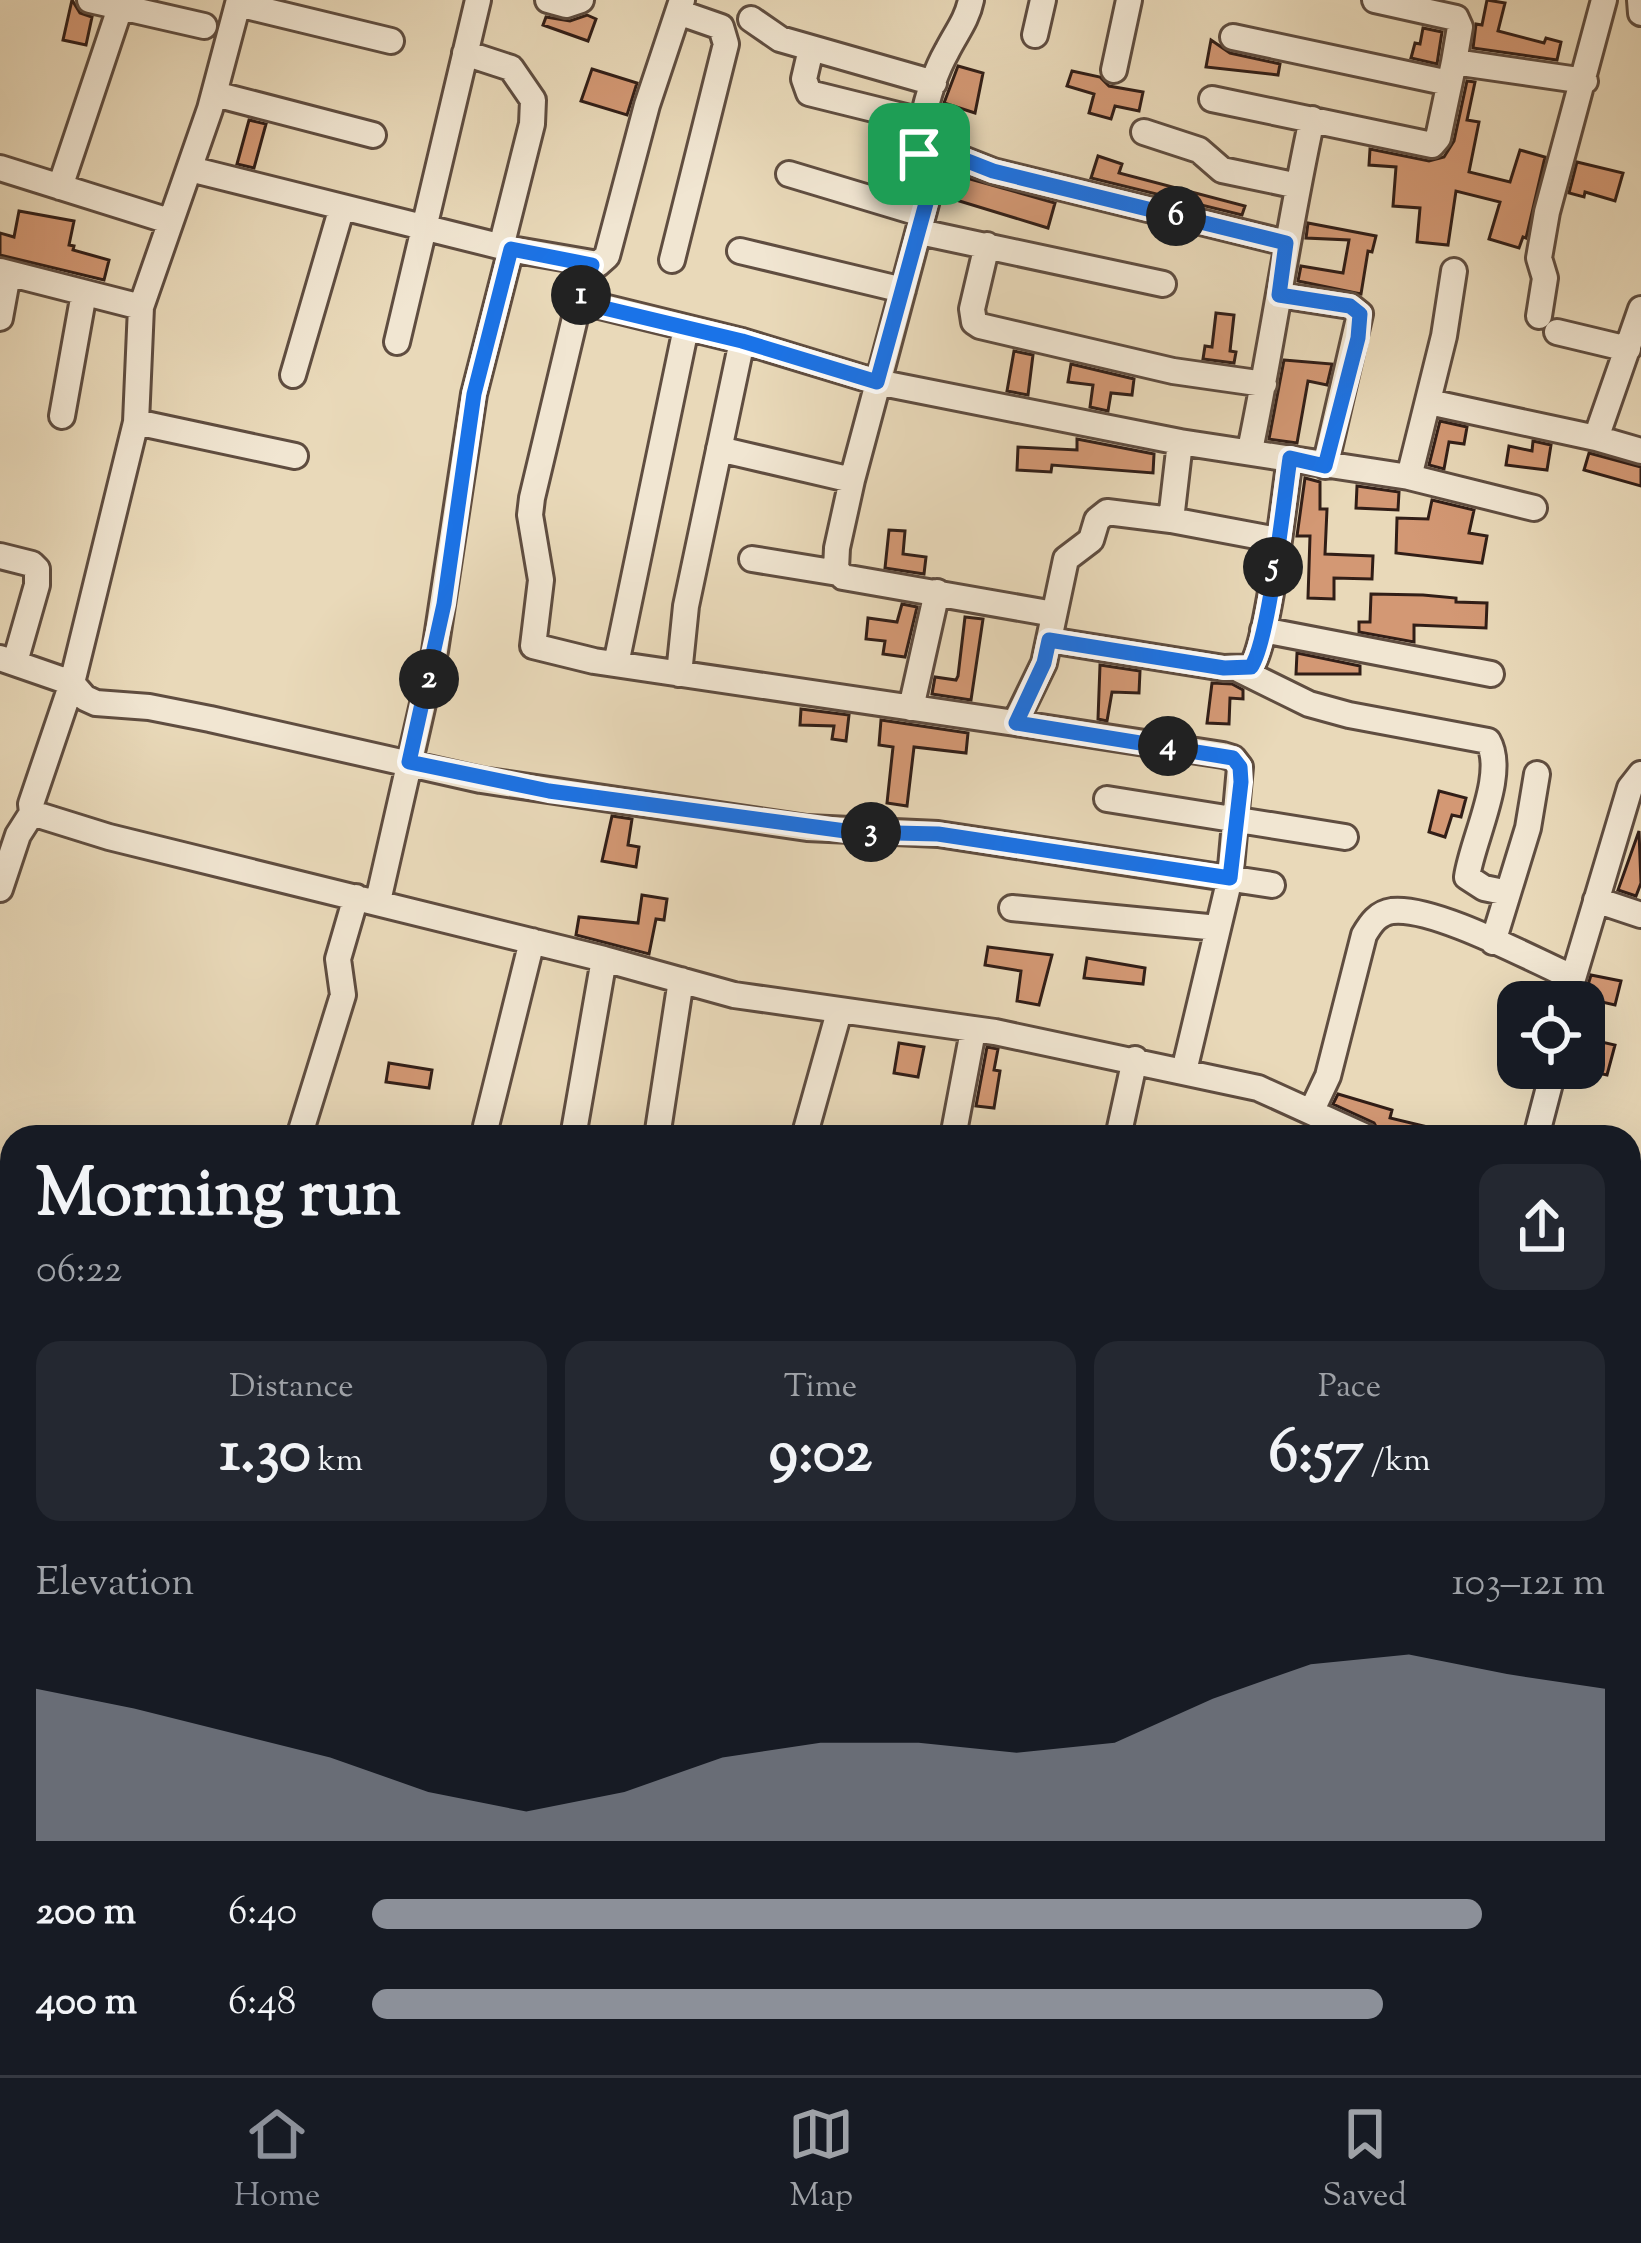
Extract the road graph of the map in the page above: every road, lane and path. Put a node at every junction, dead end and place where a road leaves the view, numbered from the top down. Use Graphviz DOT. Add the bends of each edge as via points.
graph roads {
  1 [pos="478,0"];
  2 [pos="548,0"];
  3 [pos="580,0"];
  4 [pos="971,0"];
  5 [pos="1043,0"];
  6 [pos="1129,0"];
  7 [pos="1375,0"];
  8 [pos="1604,0"];
  9 [pos="1640,0"];
  10 [pos="239,2"];
  11 [pos="108,3"];
  12 [pos="680,6"];
  13 [pos="758,9"];
  14 [pos="1641,14"];
  15 [pos="204,26"];
  16 [pos="721,28"];
  17 [pos="1035,35"];
  18 [pos="1233,37"];
  19 [pos="391,40"];
  20 [pos="811,49"];
  21 [pos="465,53"];
  22 [pos="1114,70"];
  23 [pos="1451,72"];
  24 [pos="1585,81"];
  25 [pos="934,83"];
  26 [pos="214,94"];
  27 [pos="1212,99"];
  28 [pos="1312,119"];
  29 [pos="920,132"];
  30 [pos="1144,132"];
  31 [pos="373,135"];
  32 [pos="0,168"];
  33 [pos="190,169"];
  34 [pos="789,174"];
  35 [pos="1298,186"];
  36 [pos="61,187"];
  37 [pos="342,207"];
  38 [pos="170,221"];
  39 [pos="921,223"];
  40 [pos="423,227"];
  41 [pos="1286,243"];
  42 [pos="987,245"];
  43 [pos="506,248"];
  44 [pos="740,250"];
  45 [pos="672,260"];
  46 [pos="592,265"];
  47 [pos="1454,271"];
  48 [pos="4,272"];
  49 [pos="1163,284"];
  50 [pos="903,290"];
  51 [pos="84,293"];
  52 [pos="1279,295"];
  53 [pos="579,302"];
  54 [pos="141,307"];
  55 [pos="1641,309"];
  56 [pos="0,318"];
  57 [pos="686,328"];
  58 [pos="742,341"];
  59 [pos="397,342"];
  60 [pos="1628,349"];
  61 [pos="292,374"];
  62 [pos="877,382"];
  63 [pos="1264,384"];
  64 [pos="1429,402"];
  65 [pos="62,416"];
  66 [pos="136,422"];
  67 [pos="1596,438"];
  68 [pos="1180,442"];
  69 [pos="719,449"];
  70 [pos="1250,451"];
  71 [pos="1641,451"];
  72 [pos="296,456"];
  73 [pos="1290,458"];
  74 [pos="1325,466"];
  75 [pos="1409,477"];
  76 [pos="853,479"];
  77 [pos="1534,508"];
  78 [pos="1172,520"];
  79 [pos="1277,539"];
  80 [pos="0,556"];
  81 [pos="752,560"];
  82 [pos="838,574"];
  83 [pos="937,592"];
  84 [pos="1054,614"];
  85 [pos="1263,629"];
  86 [pos="1049,640"];
  87 [pos="8,660"];
  88 [pos="616,664"];
  89 [pos="1240,670"];
  90 [pos="679,674"];
  91 [pos="1490,674"];
  92 [pos="72,683"];
  93 [pos="911,708"];
  94 [pos="1016,723"];
  95 [pos="409,762"];
  96 [pos="1537,774"];
  97 [pos="1641,774"];
  98 [pos="1107,799"];
  99 [pos="32,813"];
  100 [pos="1632,818"];
  101 [pos="1238,820"];
  102 [pos="1345,837"];
  103 [pos="2,876"];
  104 [pos="1230,878"];
  105 [pos="1272,885"];
  106 [pos="1508,893"];
  107 [pos="367,899"];
  108 [pos="1596,900"];
  109 [pos="1012,908"];
  110 [pos="1641,915"];
  111 [pos="1218,928"];
  112 [pos="532,941"];
  113 [pos="1492,942"];
  114 [pos="604,958"];
  115 [pos="681,980"];
  116 [pos="1555,981"];
  117 [pos="1572,981"];
  118 [pos="838,1012"];
  119 [pos="973,1031"];
  120 [pos="1135,1059"];
  121 [pos="1184,1071"];
  122 [pos="1548,1089"];
  123 [pos="1312,1110"];
  124 [pos="303,1125"];
  125 [pos="486,1125"];
  126 [pos="575,1125"];
  127 [pos="659,1125"];
  128 [pos="807,1125"];
  129 [pos="955,1125"];
  130 [pos="1121,1125"];
  131 [pos="1342,1125"];
  132 [pos="1539,1125"];
  1 -- 21 [label="street"];
  2 -- 3 [label="street"];
  4 -- 25 [label="street"];
  5 -- 17 [label="street"];
  6 -- 22 [label="street"];
  7 -- 23 [label="street" via="1456,18"];
  8 -- 24 [label="street"];
  9 -- 14 [label="street"];
  10 -- 19 [label="street"];
  10 -- 26 [label="street"];
  11 -- 15 [label="street"];
  11 -- 36 [label="street"];
  12 -- 16 [label="street"];
  12 -- 46 [label="street" via="607,256"];
  13 -- 16 [label="street"];
  13 -- 20 [label="street" via="765,32"];
  16 -- 45 [label="street" via="726,44"];
  18 -- 23 [label="street"];
  20 -- 25 [label="street"];
  20 -- 29 [label="street" via="809,93"];
  21 -- 40 [label="street"];
  21 -- 43 [label="street" via="512,68 533,100"];
  23 -- 24 [label="street"];
  23 -- 28 [label="street" via="1435,144"];
  24 -- 60 [label="street" via="1539,258 1548,324"];
  25 -- 29 [label="street"];
  26 -- 31 [label="street"];
  26 -- 33 [label="street"];
  27 -- 28 [label="street"];
  28 -- 35 [label="street"];
  29 -- 39 [label="street" via="928,180"];
  29 -- 41 [label="street" via="993,171"];
  30 -- 35 [label="street" via="1199,150 1222,170"];
  32 -- 36 [label="street"];
  33 -- 37 [label="street"];
  33 -- 38 [label="street"];
  34 -- 39 [label="street"];
  35 -- 41 [label="street"];
  36 -- 38 [label="street"];
  37 -- 40 [label="street"];
  37 -- 61 [label="street"];
  38 -- 54 [label="street"];
  39 -- 42 [label="street"];
  39 -- 50 [label="street"];
  40 -- 43 [label="street"];
  40 -- 59 [label="street"];
  41 -- 52 [label="street"];
  42 -- 49 [label="street"];
  42 -- 63 [label="street" via="972,309 980,326"];
  43 -- 46 [label="street"];
  43 -- 95 [label="street"];
  44 -- 50 [label="street"];
  46 -- 53 [label="street"];
  47 -- 64 [label="street"];
  48 -- 51 [label="street"];
  48 -- 56 [label="street"];
  50 -- 62 [label="street"];
  51 -- 54 [label="street"];
  51 -- 65 [label="street"];
  52 -- 63 [label="street"];
  52 -- 74 [label="street" via="1360,314"];
  53 -- 57 [label="street"];
  53 -- 88 [label="street" via="532,498 541,580 533,646"];
  54 -- 66 [label="street"];
  55 -- 60 [label="street"];
  57 -- 58 [label="street"];
  57 -- 88 [label="street"];
  58 -- 62 [label="street"];
  58 -- 69 [label="street"];
  60 -- 67 [label="street"];
  62 -- 68 [label="street"];
  62 -- 76 [label="street"];
  63 -- 70 [label="street"];
  64 -- 67 [label="street"];
  64 -- 75 [label="street"];
  66 -- 72 [label="street"];
  66 -- 92 [label="street"];
  67 -- 71 [label="street"];
  68 -- 70 [label="street"];
  68 -- 78 [label="street"];
  69 -- 76 [label="street"];
  69 -- 90 [label="street"];
  70 -- 73 [label="street"];
  73 -- 74 [label="street"];
  73 -- 79 [label="street"];
  74 -- 75 [label="street"];
  75 -- 77 [label="street"];
  76 -- 82 [label="street" via="836,548"];
  78 -- 79 [label="street"];
  78 -- 84 [label="street" via="1100,515 1091,540 1061,567"];
  79 -- 85 [label="street"];
  80 -- 87 [label="street" via="37,569"];
  81 -- 82 [label="street"];
  82 -- 83 [label="street"];
  83 -- 84 [label="street"];
  83 -- 93 [label="street"];
  84 -- 86 [label="street"];
  85 -- 89 [label="street" via="1257,659"];
  85 -- 91 [label="street"];
  86 -- 89 [label="street"];
  86 -- 94 [label="street"];
  87 -- 92 [label="street"];
  88 -- 90 [label="street"];
  89 -- 106 [label="street" via="1309,704 1488,741 1490,785 1467,877"];
  90 -- 93 [label="street"];
  92 -- 95 [label="street" via="96,703 166,710"];
  92 -- 99 [label="street"];
  93 -- 94 [label="street"];
  94 -- 101 [label="street" via="1233,758 1240,767"];
  95 -- 104 [label="street" via="549,791 830,830 938,834"];
  95 -- 107 [label="street"];
  96 -- 106 [label="street"];
  97 -- 100 [label="street" via="1630,788"];
  98 -- 101 [label="street"];
  99 -- 103 [label="street"];
  99 -- 107 [label="street"];
  100 -- 108 [label="street"];
  101 -- 102 [label="street"];
  101 -- 104 [label="street"];
  104 -- 105 [label="street"];
  104 -- 111 [label="street"];
  106 -- 113 [label="street"];
  107 -- 112 [label="street"];
  107 -- 124 [label="street" via="338,959 343,995"];
  108 -- 110 [label="street"];
  108 -- 117 [label="street"];
  109 -- 111 [label="street"];
  111 -- 121 [label="street"];
  112 -- 114 [label="street"];
  112 -- 125 [label="street"];
  113 -- 116 [label="street"];
  113 -- 123 [label="street" via="1432,916 1378,916 1364,935"];
  114 -- 115 [label="street"];
  114 -- 126 [label="street"];
  115 -- 118 [label="street"];
  115 -- 127 [label="street"];
  118 -- 119 [label="street"];
  118 -- 128 [label="street"];
  119 -- 120 [label="street"];
  119 -- 129 [label="street"];
  120 -- 121 [label="street"];
  120 -- 130 [label="street"];
  121 -- 123 [label="street"];
  122 -- 132 [label="street"];
  123 -- 131 [label="street"];
}
